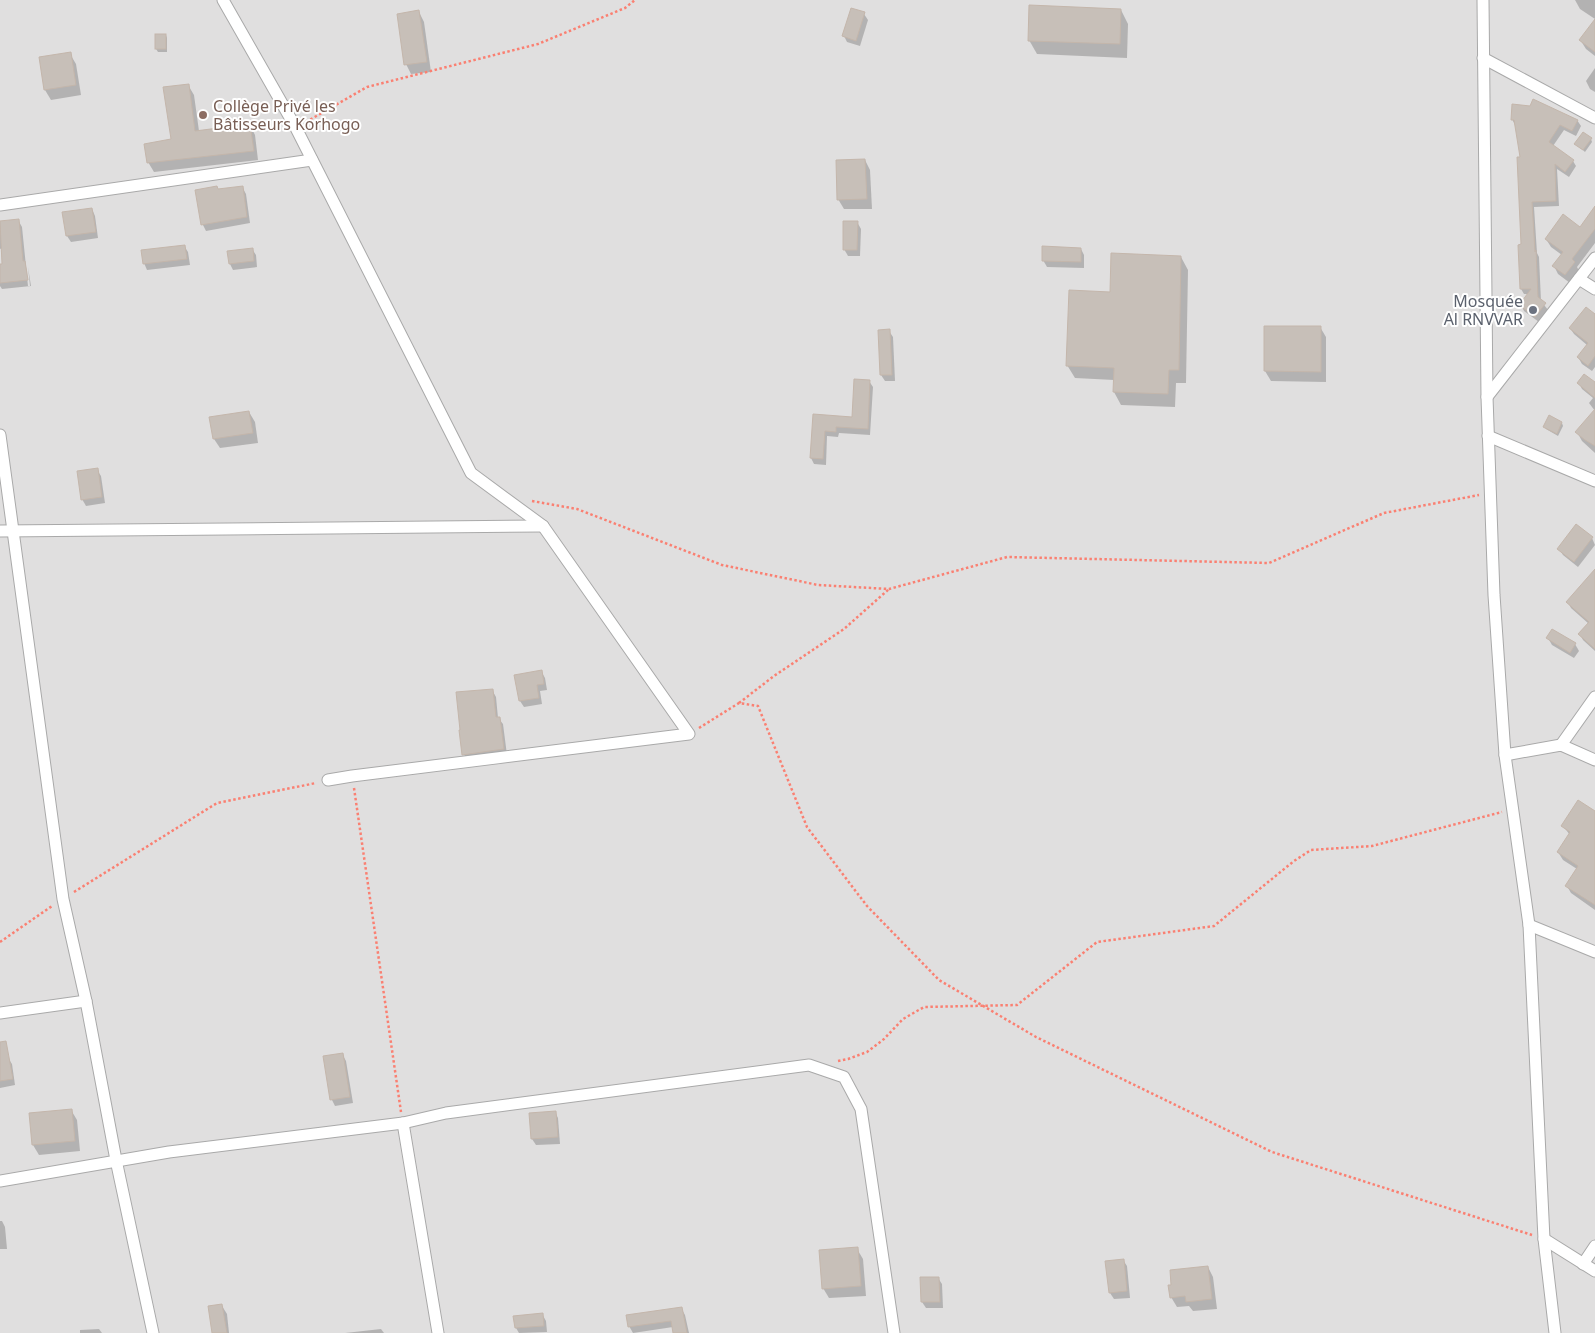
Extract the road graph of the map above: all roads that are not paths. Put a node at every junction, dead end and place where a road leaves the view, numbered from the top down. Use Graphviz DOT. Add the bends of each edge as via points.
graph roads {
  1 [pos="222,0"];
  2 [pos="1484,0"];
  3 [pos="1483,58"];
  4 [pos="1595,118"];
  5 [pos="312,160"];
  6 [pos="0,205"];
  7 [pos="1595,258"];
  8 [pos="1579,279"];
  9 [pos="1595,289"];
  10 [pos="1487,397"];
  11 [pos="0,435"];
  12 [pos="1488,436"];
  13 [pos="1595,481"];
  14 [pos="543,526"];
  15 [pos="12,530"];
  16 [pos="0,531"];
  17 [pos="1595,697"];
  18 [pos="1561,745"];
  19 [pos="1505,755"];
  20 [pos="1595,760"];
  21 [pos="328,780"];
  22 [pos="1529,925"];
  23 [pos="1595,952"];
  24 [pos="86,1001"];
  25 [pos="0,1013"];
  26 [pos="403,1123"];
  27 [pos="116,1160"];
  28 [pos="0,1181"];
  29 [pos="1544,1239"];
  30 [pos="1595,1246"];
  31 [pos="1583,1264"];
  32 [pos="1595,1271"];
  33 [pos="153,1333"];
  34 [pos="438,1333"];
  35 [pos="894,1333"];
  36 [pos="1555,1333"];
  1 -- 5 [label="street"];
  2 -- 3 [label="street"];
  3 -- 4 [label="street"];
  3 -- 10 [label="street"];
  5 -- 6 [label="street"];
  5 -- 14 [label="street" via="471,473"];
  7 -- 8 [label="street"];
  8 -- 9 [label="street"];
  8 -- 10 [label="street"];
  10 -- 12 [label="street"];
  11 -- 15 [label="street"];
  12 -- 13 [label="street"];
  12 -- 19 [label="street"];
  14 -- 15 [label="street"];
  14 -- 21 [label="street" via="689,734"];
  15 -- 16 [label="street"];
  15 -- 24 [label="street" via="63,899"];
  17 -- 18 [label="street"];
  18 -- 19 [label="street"];
  18 -- 20 [label="street"];
  19 -- 22 [label="street"];
  22 -- 23 [label="street"];
  22 -- 29 [label="street"];
  24 -- 25 [label="street"];
  24 -- 27 [label="street"];
  26 -- 27 [label="street"];
  26 -- 34 [label="street"];
  26 -- 35 [label="street" via="446,1113 809,1065 844,1077 861,1109"];
  27 -- 28 [label="street"];
  27 -- 33 [label="street"];
  29 -- 31 [label="street"];
  29 -- 36 [label="street"];
  30 -- 31 [label="street"];
  31 -- 32 [label="street"];
}
